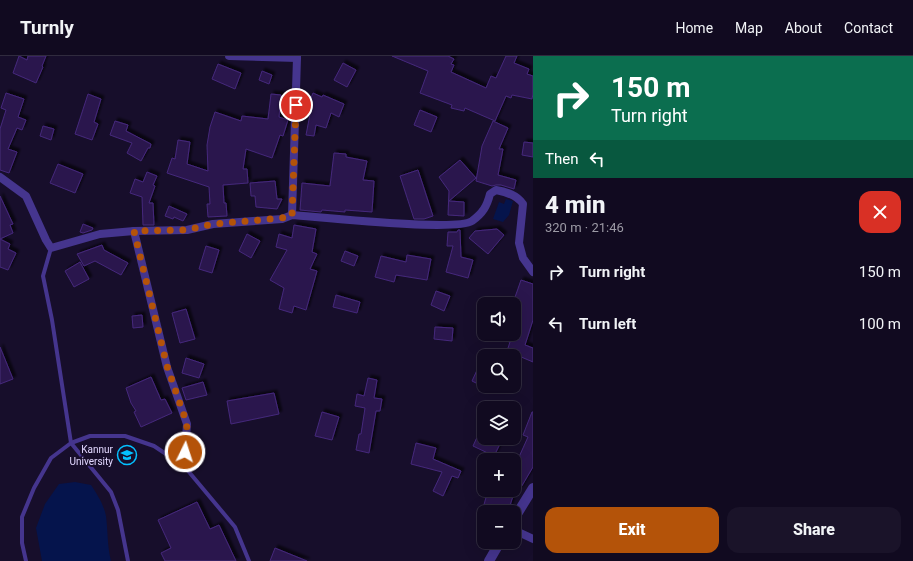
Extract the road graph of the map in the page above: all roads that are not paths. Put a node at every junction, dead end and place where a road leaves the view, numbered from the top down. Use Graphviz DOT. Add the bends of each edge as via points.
graph roads {
  1 [pos="229,56"];
  2 [pos="297,57"];
  3 [pos="0,177"];
  4 [pos="292,216"];
  5 [pos="134,231"];
  6 [pos="51,248"];
  7 [pos="533,272"];
  8 [pos="71,443"];
  9 [pos="184,466"];
  10 [pos="533,488"];
  11 [pos="521,508"];
  12 [pos="521,533"];
  13 [pos="533,539"];
  14 [pos="496,549"];
  15 [pos="26,561"];
  16 [pos="128,561"];
  17 [pos="250,561"];
  18 [pos="489,561"];
  1 -- 2 [label="street"];
  2 -- 4 [label="street"];
  3 -- 6 [label="street" via="26,196"];
  4 -- 5 [label="street" via="213,224 187,230"];
  4 -- 7 [label="street" via="428,225 460,224 471,221 486,207 490,194 500,190 518,197 523,204 520,243 523,258"];
  5 -- 6 [label="street" via="100,234"];
  5 -- 9 [label="street" via="167,366 187,424"];
  6 -- 8 [label="lane" via="43,276"];
  8 -- 9 [label="lane" via="90,436 124,436 154,446"];
  8 -- 15 [label="lane" via="51,458 34,488 22,517 22,543"];
  8 -- 16 [label="lane" via="111,492 118,510"];
  9 -- 17 [label="lane" via="236,527"];
  10 -- 11 [label="street"];
  12 -- 13 [label="street"];
  14 -- 18 [label="street"];
}
